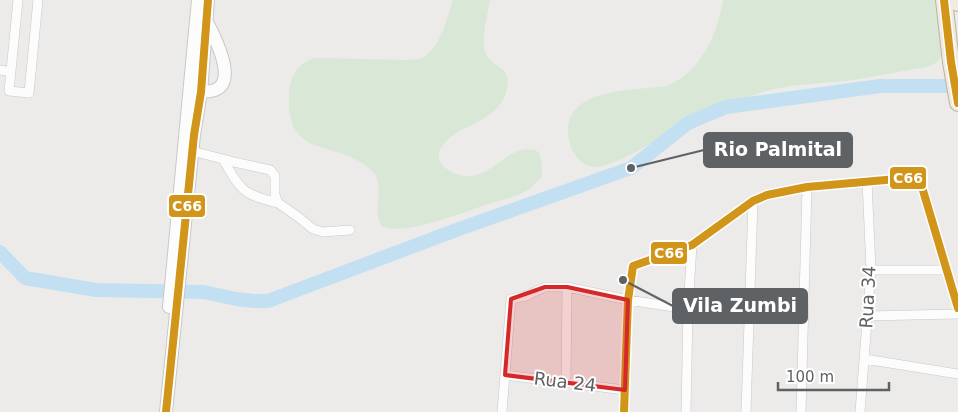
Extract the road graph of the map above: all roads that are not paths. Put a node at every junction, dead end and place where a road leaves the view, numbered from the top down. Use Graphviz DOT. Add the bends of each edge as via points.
graph roads {
  1 [pos="18,0"];
  2 [pos="38,0"];
  3 [pos="198,0"];
  4 [pos="208,0"];
  5 [pos="944,0"];
  6 [pos="207,21"];
  7 [pos="0,70"];
  8 [pos="11,72"];
  9 [pos="195,90"];
  10 [pos="958,103"];
  11 [pos="192,151"];
  12 [pos="224,159"];
  13 [pos="867,181"];
  14 [pos="807,187"];
  15 [pos="753,200"];
  16 [pos="278,203"];
  17 [pos="350,230"];
  18 [pos="692,245"];
  19 [pos="871,270"];
  20 [pos="947,270"];
  21 [pos="176,279"];
  22 [pos="567,287"];
  23 [pos="628,300"];
  24 [pos="173,308"];
  25 [pos="958,308"];
  26 [pos="688,309"];
  27 [pos="750,313"];
  28 [pos="958,314"];
  29 [pos="867,316"];
  30 [pos="865,359"];
  31 [pos="958,374"];
  32 [pos="504,375"];
  33 [pos="566,382"];
  34 [pos="625,390"];
  35 [pos="159,412"];
  36 [pos="166,412"];
  37 [pos="502,412"];
  38 [pos="624,412"];
  39 [pos="686,412"];
  40 [pos="746,412"];
  41 [pos="801,412"];
  42 [pos="860,412"];
  1 -- 8 [label="street"];
  2 -- 8 [label="street" via="29,93 9,91"];
  3 -- 9 [label="main road"];
  4 -- 6 [label="main road"];
  5 -- 10 [label="highway"];
  6 -- 9 [label="main road"];
  6 -- 9 [label="main road" via="224,58 225,75 222,85 215,91"];
  7 -- 8 [label="street"];
  9 -- 11 [label="main road"];
  9 -- 21 [label="main road"];
  11 -- 12 [label="street"];
  11 -- 21 [label="main road"];
  12 -- 16 [label="street" via="243,190"];
  12 -- 16 [label="street" via="270,170 275,176"];
  13 -- 14 [label="street"];
  13 -- 19 [label="street, Rua 34"];
  13 -- 20 [label="street" via="920,177"];
  14 -- 15 [label="street"];
  14 -- 41 [label="street"];
  15 -- 18 [label="street"];
  15 -- 27 [label="street"];
  16 -- 17 [label="street" via="313,229 322,232"];
  18 -- 23 [label="street" via="633,266"];
  18 -- 26 [label="street"];
  19 -- 20 [label="street"];
  19 -- 29 [label="street, Rua 34"];
  20 -- 25 [label="street"];
  21 -- 24 [label="main road"];
  22 -- 23 [label="street"];
  22 -- 32 [label="street" via="545,287 511,299"];
  22 -- 33 [label="street"];
  23 -- 26 [label="street"];
  23 -- 34 [label="street"];
  24 -- 35 [label="main road"];
  24 -- 36 [label="main road"];
  26 -- 27 [label="street"];
  26 -- 39 [label="street"];
  27 -- 40 [label="street"];
  28 -- 29 [label="street"];
  29 -- 30 [label="street, Rua 34"];
  30 -- 31 [label="street"];
  30 -- 42 [label="street, Rua 34"];
  32 -- 33 [label="street, Rua 24"];
  32 -- 37 [label="street"];
  33 -- 34 [label="street, Rua 24"];
  34 -- 38 [label="street"];
}
